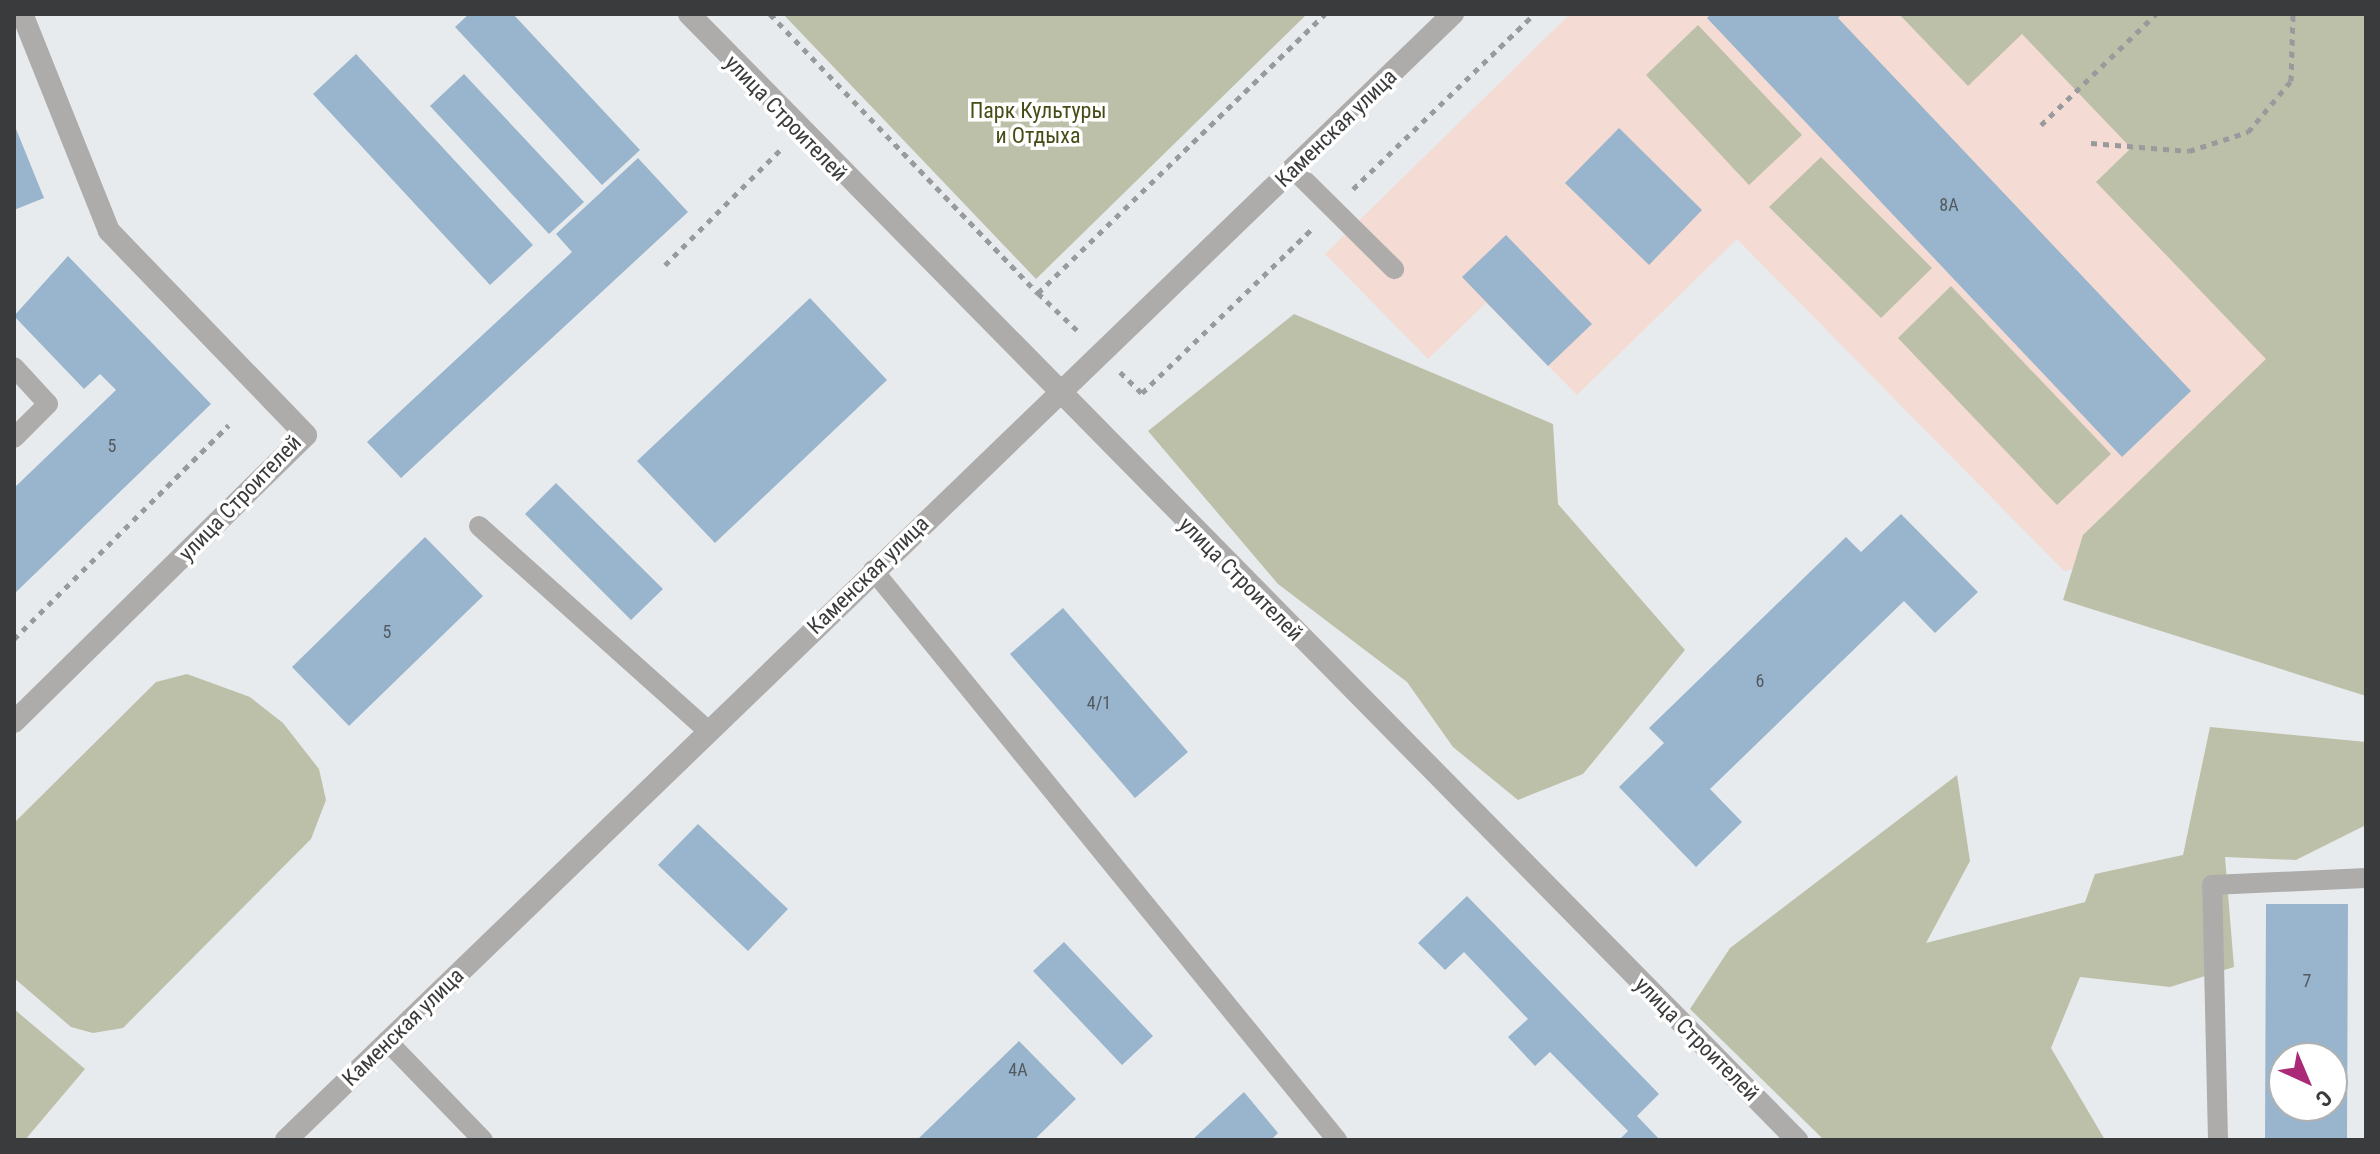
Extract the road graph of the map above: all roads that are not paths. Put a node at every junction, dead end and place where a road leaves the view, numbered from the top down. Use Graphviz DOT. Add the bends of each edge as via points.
graph roads {
  1 [pos="22,14"];
  2 [pos="689,14"];
  3 [pos="1453,14"];
  4 [pos="1294,170"];
  5 [pos="1394,269"];
  6 [pos="14,367"];
  7 [pos="1056,393"];
  8 [pos="14,438"];
  9 [pos="479,526"];
  10 [pos="873,570"];
  11 [pos="14,722"];
  12 [pos="707,730"];
  13 [pos="2366,878"];
  14 [pos="387,1041"];
  15 [pos="286,1140"];
  16 [pos="483,1140"];
  17 [pos="1337,1140"];
  18 [pos="1797,1140"];
  19 [pos="2218,1140"];
  1 -- 11 [label="street, улица Строителей" via="109,231 306,435"];
  2 -- 7 [label="street, улица Строителей"];
  3 -- 4 [label="street, Каменская улица"];
  4 -- 5 [label="lane"];
  4 -- 7 [label="street, Каменская улица"];
  6 -- 8 [label="lane" via="48,404"];
  7 -- 10 [label="street, Каменская улица"];
  7 -- 18 [label="street, улица Строителей"];
  9 -- 12 [label="lane"];
  10 -- 12 [label="street, Каменская улица"];
  10 -- 17 [label="lane"];
  12 -- 14 [label="street, Каменская улица"];
  13 -- 19 [label="lane" via="2212,885"];
  14 -- 15 [label="street, Каменская улица"];
  14 -- 16 [label="lane"];
}
